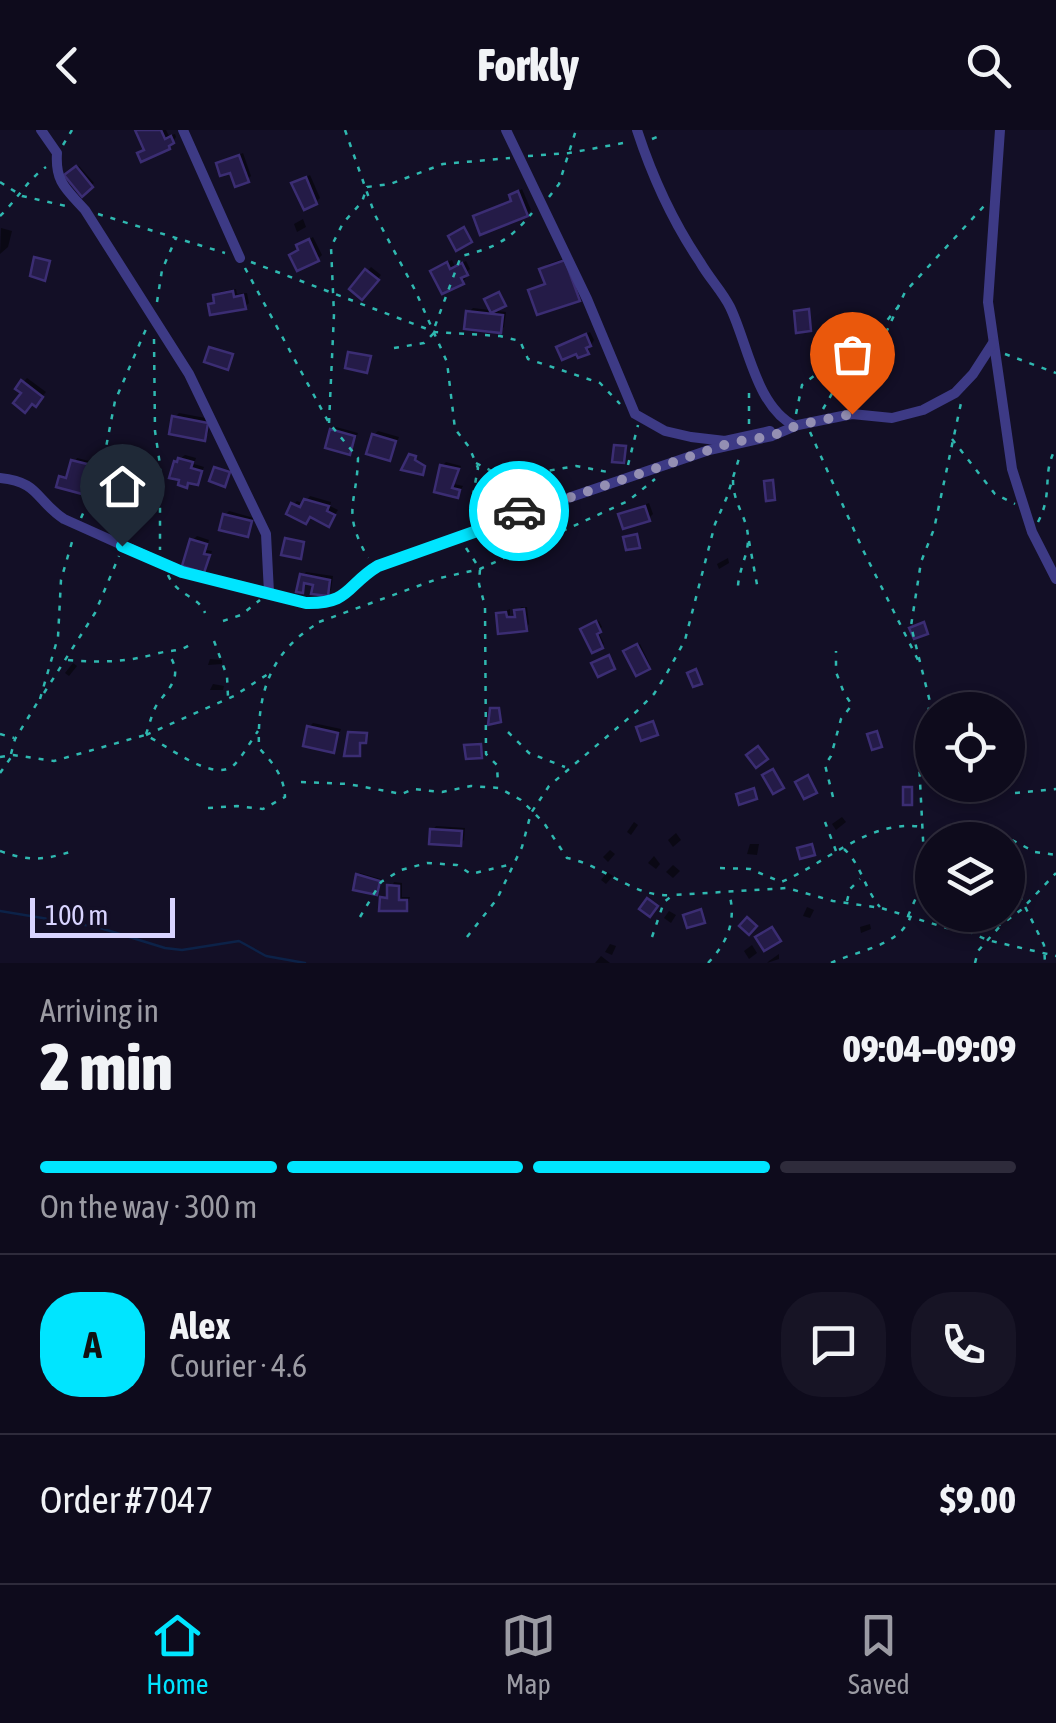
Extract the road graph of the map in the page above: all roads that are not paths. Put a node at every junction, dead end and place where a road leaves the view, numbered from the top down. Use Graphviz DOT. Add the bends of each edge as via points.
graph roads {
  1 [pos="41,130"];
  2 [pos="183,130"];
  3 [pos="506,130"];
  4 [pos="637,130"];
  5 [pos="1000,130"];
  6 [pos="240,258"];
  7 [pos="993,343"];
  8 [pos="794,426"];
  9 [pos="748,438"];
  10 [pos="0,478"];
  11 [pos="1056,579"];
  12 [pos="269,593"];
  1 -- 12 [label="street" via="58,153 56,172 189,374 266,534"];
  2 -- 6 [label="street"];
  3 -- 9 [label="street" via="634,414 691,437"];
  4 -- 8 [label="street" via="667,202 728,304 753,372 779,417"];
  5 -- 7 [label="street" via="988,302"];
  7 -- 8 [label="street" via="955,393 923,410"];
  7 -- 11 [label="street" via="1012,469"];
  8 -- 9 [label="street"];
  9 -- 12 [label="street" via="533,510 502,512 474,532 373,568 345,597 306,603"];
  10 -- 12 [label="street" via="26,483 49,509 166,566"];
}
